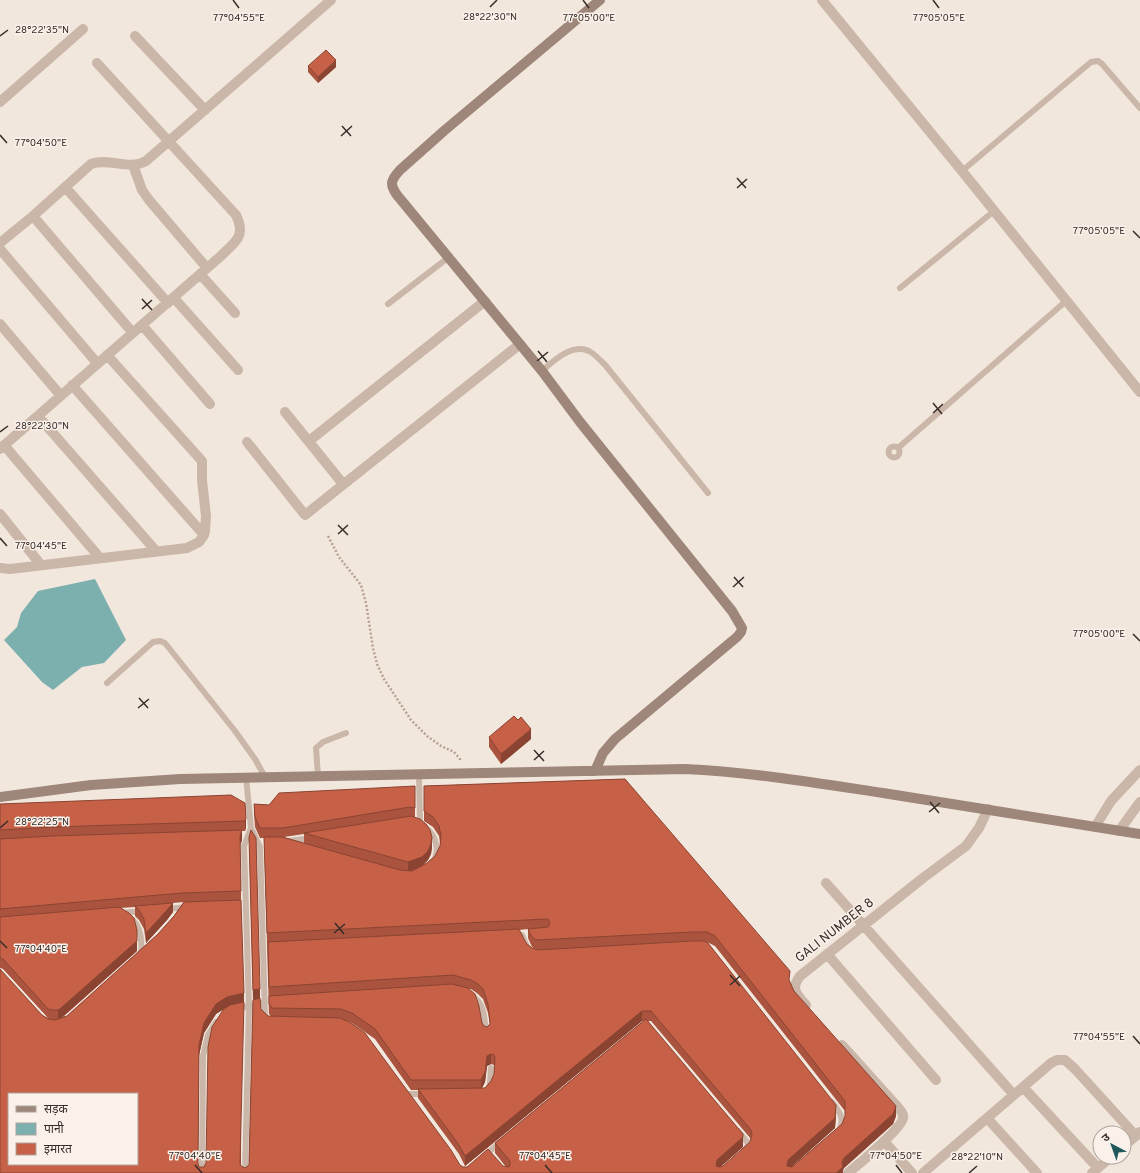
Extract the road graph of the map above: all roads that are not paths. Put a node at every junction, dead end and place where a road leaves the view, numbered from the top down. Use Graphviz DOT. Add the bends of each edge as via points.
graph roads {
  1 [pos="331,0"];
  2 [pos="600,0"];
  3 [pos="822,0"];
  4 [pos="83,29"];
  5 [pos="135,36"];
  6 [pos="98,63"];
  7 [pos="0,102"];
  8 [pos="1140,108"];
  9 [pos="205,110"];
  10 [pos="169,141"];
  11 [pos="134,165"];
  12 [pos="962,171"];
  13 [pos="66,187"];
  14 [pos="994,211"];
  15 [pos="33,216"];
  16 [pos="0,243"];
  17 [pos="0,249"];
  18 [pos="449,257"];
  19 [pos="204,271"];
  20 [pos="900,288"];
  21 [pos="171,300"];
  22 [pos="485,301"];
  23 [pos="1066,301"];
  24 [pos="388,304"];
  25 [pos="235,313"];
  26 [pos="0,324"];
  27 [pos="142,325"];
  28 [pos="133,333"];
  29 [pos="520,344"];
  30 [pos="107,355"];
  31 [pos="97,363"];
  32 [pos="238,370"];
  33 [pos="542,371"];
  34 [pos="72,385"];
  35 [pos="1140,392"];
  36 [pos="61,396"];
  37 [pos="210,404"];
  38 [pos="285,412"];
  39 [pos="38,416"];
  40 [pos="309,441"];
  41 [pos="246,442"];
  42 [pos="2,447"];
  43 [pos="898,448"];
  44 [pos="343,484"];
  45 [pos="708,493"];
  46 [pos="0,514"];
  47 [pos="204,535"];
  48 [pos="156,551"];
  49 [pos="100,558"];
  50 [pos="41,565"];
  51 [pos="0,568"];
  52 [pos="107,682"];
  53 [pos="346,733"];
  54 [pos="1140,770"];
  55 [pos="595,771"];
  56 [pos="419,775"];
  57 [pos="318,776"];
  58 [pos="246,777"];
  59 [pos="265,777"];
  60 [pos="0,797"];
  61 [pos="1140,802"];
  62 [pos="988,810"];
  63 [pos="411,821"];
  64 [pos="420,823"];
  65 [pos="1095,827"];
  66 [pos="251,828"];
  67 [pos="1119,831"];
  68 [pos="1140,834"];
  69 [pos="240,835"];
  70 [pos="248,835"];
  71 [pos="321,836"];
  72 [pos="298,846"];
  73 [pos="428,866"];
  74 [pos="826,883"];
  75 [pos="239,905"];
  76 [pos="246,905"];
  77 [pos="196,907"];
  78 [pos="159,909"];
  79 [pos="151,910"];
  80 [pos="111,913"];
  81 [pos="119,913"];
  82 [pos="863,925"];
  83 [pos="530,934"];
  84 [pos="514,935"];
  85 [pos="522,935"];
  86 [pos="150,945"];
  87 [pos="271,947"];
  88 [pos="263,948"];
  89 [pos="530,951"];
  90 [pos="141,953"];
  91 [pos="827,954"];
  92 [pos="135,958"];
  93 [pos="463,991"];
  94 [pos="272,1001"];
  95 [pos="265,1002"];
  96 [pos="249,1006"];
  97 [pos="228,1011"];
  98 [pos="811,1011"];
  99 [pos="220,1017"];
  100 [pos="270,1022"];
  101 [pos="486,1032"];
  102 [pos="834,1036"];
  103 [pos="490,1068"];
  104 [pos="936,1080"];
  105 [pos="1023,1087"];
  106 [pos="403,1088"];
  107 [pos="408,1094"];
  108 [pos="432,1094"];
  109 [pos="484,1094"];
  110 [pos="826,1094"];
  111 [pos="1014,1095"];
  112 [pos="413,1102"];
  113 [pos="987,1118"];
  114 [pos="734,1126"];
  115 [pos="1138,1134"];
  116 [pos="833,1136"];
  117 [pos="506,1138"];
  118 [pos="884,1141"];
  119 [pos="741,1154"];
  120 [pos="478,1161"];
  121 [pos="1095,1171"];
  122 [pos="202,1173"];
  123 [pos="245,1173"];
  124 [pos="848,1173"];
  125 [pos="912,1173"];
  126 [pos="924,1173"];
  127 [pos="1037,1173"];
  1 -- 9 [label="street"];
  2 -- 18 [label="street" via="393,177 392,188"];
  3 -- 12 [label="street"];
  4 -- 7 [label="street"];
  5 -- 9 [label="street"];
  6 -- 10 [label="street"];
  8 -- 12 [label="lane" via="1102,64 1098,61 1091,62"];
  9 -- 10 [label="street"];
  10 -- 11 [label="street" via="146,161"];
  10 -- 19 [label="street" via="236,216 241,227 236,241"];
  11 -- 13 [label="street" via="98,161 91,164"];
  11 -- 19 [label="street" via="142,190"];
  12 -- 14 [label="street"];
  13 -- 15 [label="street"];
  13 -- 21 [label="street"];
  14 -- 20 [label="lane"];
  14 -- 23 [label="street"];
  15 -- 16 [label="street"];
  15 -- 28 [label="street"];
  17 -- 31 [label="street"];
  18 -- 22 [label="street"];
  18 -- 24 [label="lane"];
  19 -- 21 [label="street"];
  19 -- 25 [label="street"];
  21 -- 27 [label="street"];
  21 -- 32 [label="street"];
  22 -- 29 [label="street"];
  22 -- 40 [label="street"];
  23 -- 35 [label="street"];
  23 -- 43 [label="lane"];
  26 -- 36 [label="street"];
  27 -- 28 [label="street"];
  27 -- 37 [label="street"];
  28 -- 30 [label="street"];
  29 -- 33 [label="street"];
  29 -- 44 [label="street"];
  30 -- 31 [label="street"];
  30 -- 47 [label="street" via="202,461 206,516"];
  31 -- 34 [label="street"];
  33 -- 45 [label="lane" via="559,355 588,350 606,366"];
  33 -- 55 [label="street" via="732,611 742,628 730,643 615,739 603,753"];
  34 -- 36 [label="street"];
  34 -- 47 [label="street"];
  36 -- 39 [label="street"];
  38 -- 40 [label="street"];
  39 -- 42 [label="street"];
  39 -- 48 [label="street"];
  40 -- 44 [label="street"];
  41 -- 44 [label="street" via="305,515"];
  42 -- 49 [label="street"];
  46 -- 50 [label="street"];
  47 -- 48 [label="street" via="199,542 187,548"];
  48 -- 49 [label="street"];
  49 -- 50 [label="street"];
  50 -- 51 [label="street"];
  52 -- 59 [label="lane" via="153,642 165,643 235,731"];
  53 -- 57 [label="lane" via="323,742 316,748"];
  54 -- 65 [label="street" via="1111,802"];
  55 -- 56 [label="street"];
  55 -- 62 [label="street" via="719,771 846,787"];
  56 -- 57 [label="street"];
  56 -- 64 [label="lane"];
  57 -- 59 [label="street"];
  58 -- 59 [label="street"];
  58 -- 60 [label="street" via="134,781"];
  58 -- 66 [label="lane"];
  61 -- 67 [label="street"];
  62 -- 65 [label="street"];
  62 -- 82 [label="street, GALI NUMBER 8" via="966,846"];
  63 -- 64 [label="lane"];
  64 -- 73 [label="lane" via="430,830 435,839 437,850 434,861"];
  65 -- 67 [label="street"];
  66 -- 70 [label="lane"];
  66 -- 88 [label="lane" via="261,842"];
  67 -- 68 [label="street"];
  69 -- 70 [label="lane"];
  70 -- 76 [label="lane" via="244,846"];
  71 -- 72 [label="lane" via="283,842"];
  74 -- 82 [label="street"];
  75 -- 76 [label="lane"];
  76 -- 96 [label="lane"];
  77 -- 78 [label="lane" via="180,910"];
  79 -- 81 [label="lane"];
  80 -- 81 [label="lane"];
  81 -- 90 [label="lane" via="132,919 136,925 141,939"];
  82 -- 91 [label="street, GALI NUMBER 8"];
  82 -- 111 [label="street"];
  83 -- 85 [label="lane"];
  84 -- 85 [label="lane"];
  85 -- 89 [label="lane"];
  86 -- 90 [label="lane"];
  87 -- 88 [label="lane"];
  88 -- 95 [label="lane"];
  90 -- 92 [label="lane"];
  91 -- 98 [label="street, GALI NUMBER 8" via="795,982 796,992"];
  91 -- 104 [label="street"];
  93 -- 101 [label="lane" via="480,1002"];
  94 -- 95 [label="lane"];
  95 -- 96 [label="lane"];
  95 -- 100 [label="lane" via="265,1016"];
  96 -- 97 [label="lane"];
  96 -- 123 [label="lane"];
  99 -- 122 [label="lane" via="208,1035 202,1056"];
  102 -- 118 [label="street" via="902,1113 902,1123"];
  103 -- 109 [label="lane" via="490,1084"];
  105 -- 111 [label="street"];
  105 -- 115 [label="street" via="1057,1060 1065,1060"];
  105 -- 121 [label="street"];
  106 -- 107 [label="lane"];
  107 -- 108 [label="lane"];
  107 -- 112 [label="lane"];
  110 -- 116 [label="lane" via="841,1113 842,1119 839,1131"];
  111 -- 113 [label="street"];
  113 -- 126 [label="street"];
  113 -- 127 [label="street"];
  114 -- 119 [label="lane" via="748,1143 747,1149"];
  117 -- 120 [label="lane" via="491,1155"];
  118 -- 124 [label="street"];
  118 -- 125 [label="street"];
}
